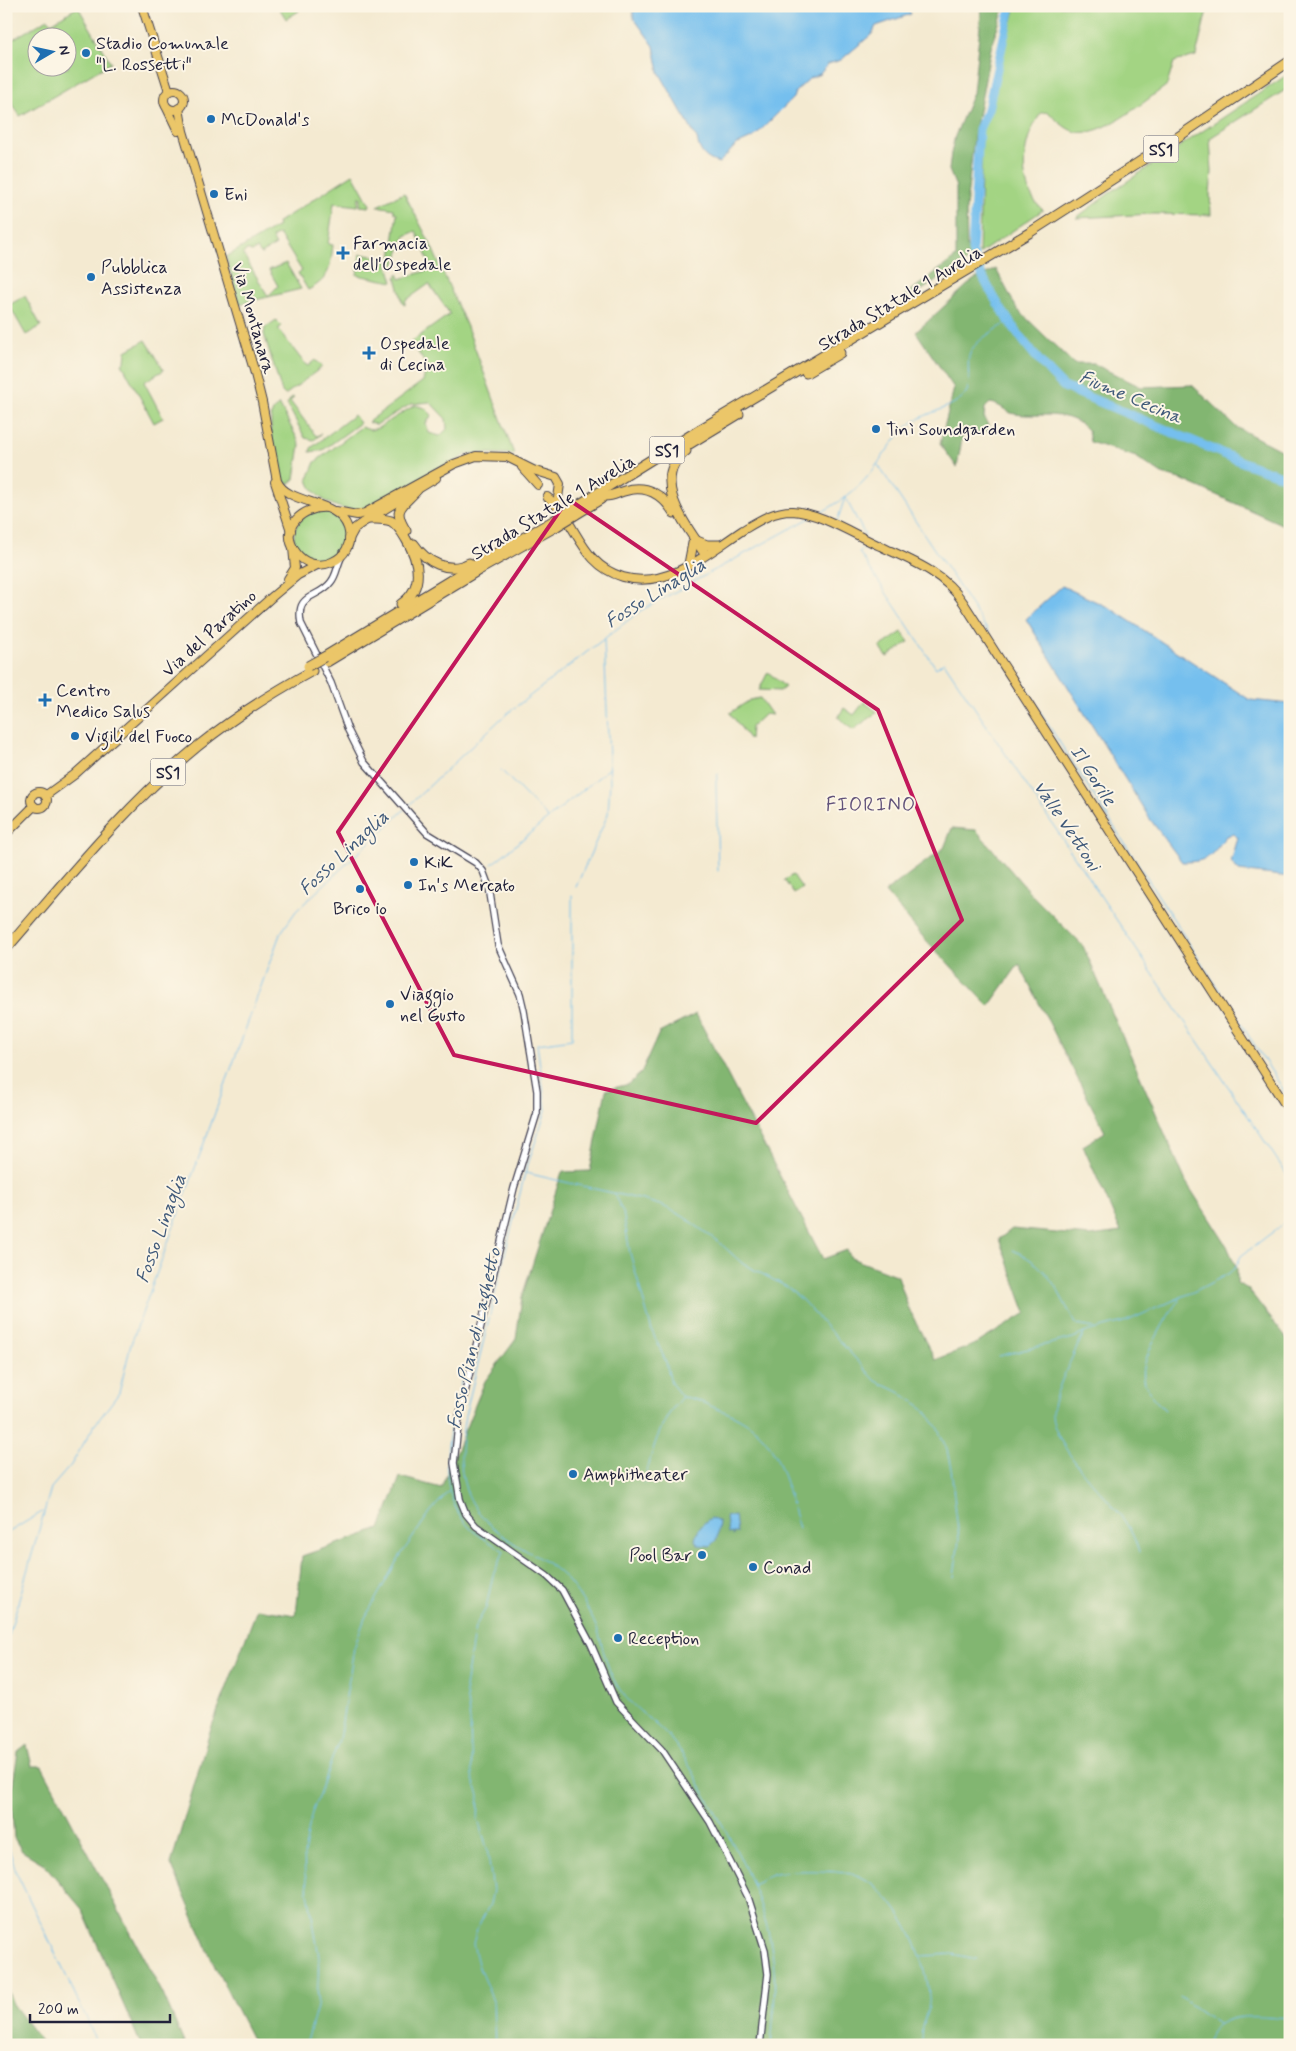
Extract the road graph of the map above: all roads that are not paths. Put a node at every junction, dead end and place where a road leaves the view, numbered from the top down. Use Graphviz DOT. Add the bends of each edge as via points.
graph roads {
  1 [pos="142,6"];
  2 [pos="1290,61"];
  3 [pos="1290,68"];
  4 [pos="169,91"];
  5 [pos="166,106"];
  6 [pos="179,108"];
  7 [pos="197,179"];
  8 [pos="1031,236"];
  9 [pos="949,285"];
  10 [pos="702,436"];
  11 [pos="274,468"];
  12 [pos="547,475"];
  13 [pos="538,485"];
  14 [pos="417,490"];
  15 [pos="558,492"];
  16 [pos="605,496"];
  17 [pos="547,497"];
  18 [pos="327,508"];
  19 [pos="336,511"];
  20 [pos="573,512"];
  21 [pos="562,514"];
  22 [pos="368,519"];
  23 [pos="555,524"];
  24 [pos="291,531"];
  25 [pos="349,539"];
  26 [pos="695,542"];
  27 [pos="720,545"];
  28 [pos="293,548"];
  29 [pos="346,550"];
  30 [pos="703,556"];
  31 [pos="477,564"];
  32 [pos="689,564"];
  33 [pos="326,565"];
  34 [pos="316,566"];
  35 [pos="332,581"];
  36 [pos="279,591"];
  37 [pos="382,621"];
  38 [pos="326,659"];
  39 [pos="310,668"];
  40 [pos="6,834"];
  41 [pos="6,940"];
  42 [pos="6,949"];
  43 [pos="1290,1112"];
  44 [pos="760,2045"];
  1 -- 4 [label="main road"];
  2 -- 8 [label="highway, Strada Statale 1 Aurelia / SS1"];
  3 -- 8 [label="highway, Strada Statale 1 Aurelia / SS1" via="1182,142"];
  4 -- 5 [label="main road" via="165,96"];
  4 -- 6 [label="main road" via="182,94 184,100"];
  5 -- 6 [label="main road"];
  5 -- 7 [label="main road, Via Montanara" via="176,124 191,172"];
  6 -- 7 [label="main road, Via Montanara"];
  7 -- 11 [label="main road, Via Montanara" via="260,394"];
  8 -- 9 [label="highway, Strada Statale 1 Aurelia / SS1"];
  9 -- 10 [label="highway, Strada Statale 1 Aurelia / SS1"];
  9 -- 20 [label="highway, Strada Statale 1 Aurelia / SS1" via="699,430"];
  10 -- 16 [label="highway, Strada Statale 1 Aurelia / SS1"];
  10 -- 26 [label="highway" via="700,442 677,459 670,482 674,503"];
  11 -- 18 [label="main road" via="278,484 285,490"];
  11 -- 24 [label="main road" via="276,488"];
  12 -- 13 [label="main road" via="539,480"];
  12 -- 15 [label="main road" via="558,479"];
  12 -- 19 [label="main road" via="507,457 476,456 413,485 365,513"];
  13 -- 14 [label="main road" via="520,466 484,458 462,464"];
  13 -- 17 [label="main road" via="541,494"];
  14 -- 22 [label="main road"];
  14 -- 31 [label="highway" via="402,505 399,516 418,550 430,561 443,566 456,568"];
  15 -- 17 [label="main road"];
  15 -- 21 [label="main road"];
  16 -- 20 [label="highway, Strada Statale 1 Aurelia / SS1"];
  16 -- 26 [label="highway" via="636,489 655,493 671,507"];
  17 -- 21 [label="main road"];
  18 -- 19 [label="main road"];
  18 -- 24 [label="main road" via="307,510 299,516"];
  19 -- 25 [label="main road" via="346,524"];
  20 -- 23 [label="highway, Strada Statale 1 Aurelia / SS1, bridge"];
  21 -- 32 [label="main road" via="592,558 617,575 641,580 660,579"];
  22 -- 25 [label="main road" via="355,528"];
  22 -- 37 [label="highway" via="388,520 396,526 414,552 418,568 411,595 386,614"];
  23 -- 31 [label="highway, Strada Statale 1 Aurelia / SS1"];
  23 -- 38 [label="highway, Strada Statale 1 Aurelia / SS1"];
  24 -- 28 [label="main road"];
  25 -- 29 [label="main road"];
  26 -- 27 [label="highway"];
  26 -- 30 [label="highway"];
  26 -- 32 [label="highway"];
  27 -- 30 [label="main road"];
  27 -- 43 [label="main road" via="767,516 790,511 808,514 929,569 955,591"];
  28 -- 34 [label="main road" via="299,557"];
  28 -- 36 [label="main road" via="293,573"];
  29 -- 33 [label="main road" via="341,557"];
  29 -- 35 [label="street"];
  30 -- 32 [label="main road"];
  31 -- 37 [label="highway, Strada Statale 1 Aurelia / SS1"];
  33 -- 34 [label="main road"];
  33 -- 35 [label="street" via="331,570"];
  34 -- 36 [label="main road" via="298,574"];
  35 -- 44 [label="street" via="303,603 301,623 334,691 356,748 370,770 431,836 476,863 485,876 498,945 522,1000 538,1099 459,1417 454,1463 460,1499 476,1526 562,1590 591,1643 616,1702 662,1750 710,1822 748,1897 765,1950 768,1974"];
  36 -- 40 [label="main road, Via del Paratino" via="74,775 45,796 44,806 34,806"];
  37 -- 38 [label="highway, Strada Statale 1 Aurelia / SS1"];
  38 -- 39 [label="highway, Strada Statale 1 Aurelia / SS1, bridge"];
  39 -- 41 [label="highway, Strada Statale 1 Aurelia / SS1" via="263,692 224,718 166,765 112,819"];
  39 -- 42 [label="highway, Strada Statale 1 Aurelia / SS1" via="227,723 170,770 117,822"];
}
